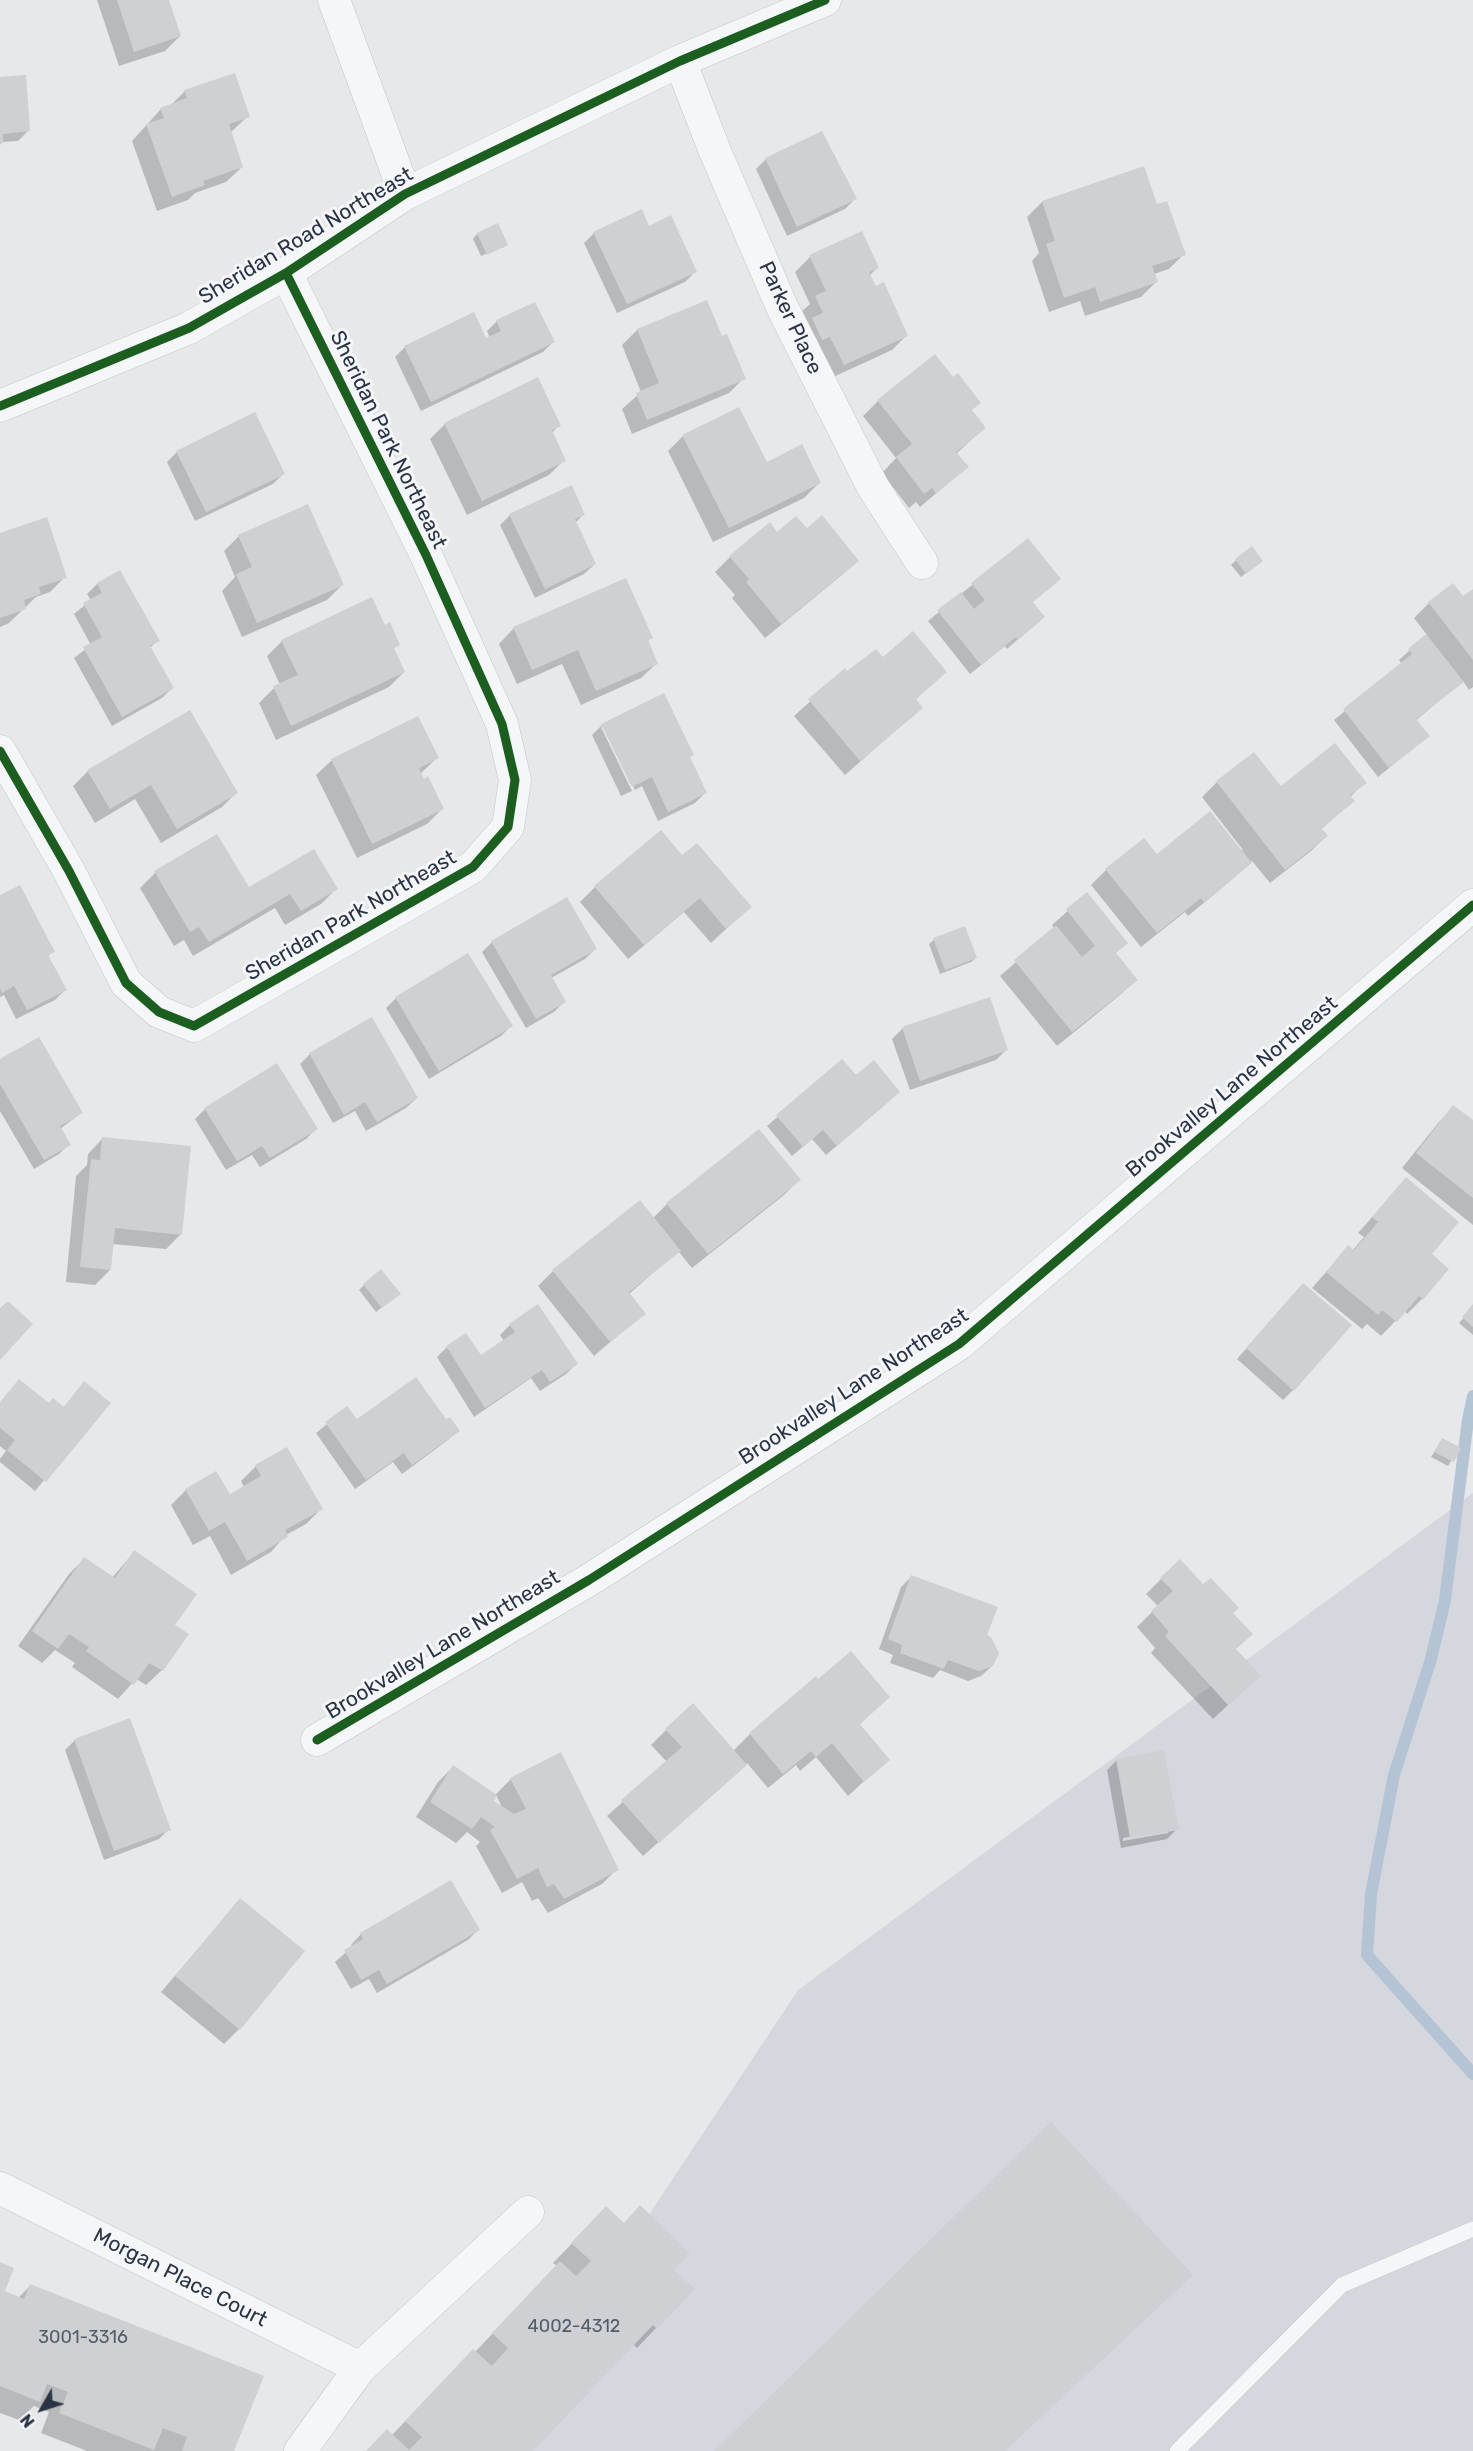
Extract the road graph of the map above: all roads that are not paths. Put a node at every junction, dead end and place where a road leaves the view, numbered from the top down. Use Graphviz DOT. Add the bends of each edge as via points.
graph roads {
  1 [pos="334,0"];
  2 [pos="825,0"];
  3 [pos="680,61"];
  4 [pos="405,194"];
  5 [pos="286,273"];
  6 [pos="0,406"];
  7 [pos="922,563"];
  8 [pos="0,751"];
  9 [pos="1473,905"];
  10 [pos="317,1740"];
  11 [pos="0,2188"];
  12 [pos="528,2212"];
  13 [pos="1473,2229"];
  14 [pos="360,2368"];
  15 [pos="300,2451"];
  16 [pos="1177,2451"];
  1 -- 4 [label="street"];
  2 -- 3 [label="street, Sheridan Road Northeast"];
  3 -- 4 [label="street, Sheridan Road Northeast"];
  3 -- 7 [label="street, Parker Place" via="782,306 873,487"];
  4 -- 5 [label="street, Sheridan Road Northeast"];
  5 -- 6 [label="street, Sheridan Road Northeast" via="189,328"];
  5 -- 8 [label="street, Sheridan Park Northeast" via="426,555 502,724 515,780 508,827 473,867 194,1026 159,1011 126,983 69,871"];
  9 -- 10 [label="street, Brookvalley Lane Northeast" via="959,1344 589,1580"];
  11 -- 14 [label="street, Morgan Place Court"];
  12 -- 14 [label="street"];
  13 -- 16 [label="lane" via="1342,2285"];
  14 -- 15 [label="street"];
}
